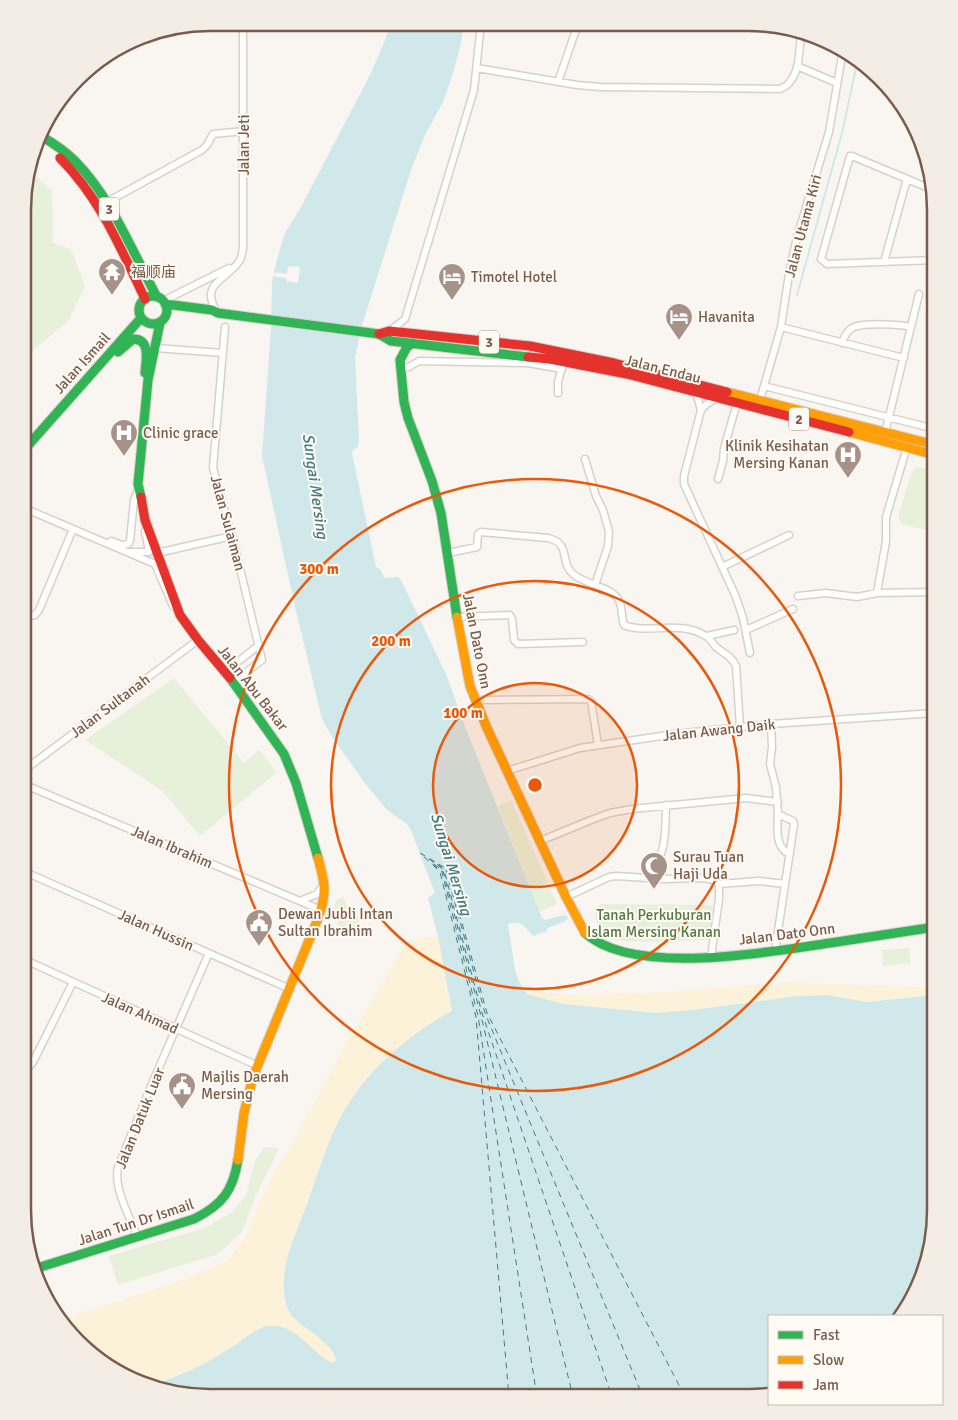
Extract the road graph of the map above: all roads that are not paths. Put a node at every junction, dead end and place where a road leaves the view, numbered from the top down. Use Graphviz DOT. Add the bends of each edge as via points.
graph roads {
  1 [pos="243,31"];
  2 [pos="480,31"];
  3 [pos="576,31"];
  4 [pos="800,39"];
  5 [pos="841,57"];
  6 [pos="797,66"];
  7 [pos="477,68"];
  8 [pos="558,82"];
  9 [pos="837,83"];
  10 [pos="244,131"];
  11 [pos="46,140"];
  12 [pos="43,146"];
  13 [pos="907,179"];
  14 [pos="925,186"];
  15 [pos="106,203"];
  16 [pos="927,260"];
  17 [pos="884,262"];
  18 [pos="236,265"];
  19 [pos="919,294"];
  20 [pos="145,299"];
  21 [pos="162,301"];
  22 [pos="218,313"];
  23 [pos="141,318"];
  24 [pos="405,319"];
  25 [pos="162,321"];
  26 [pos="225,327"];
  27 [pos="781,327"];
  28 [pos="911,327"];
  29 [pos="389,331"];
  30 [pos="413,333"];
  31 [pos="379,334"];
  32 [pos="391,341"];
  33 [pos="413,343"];
  34 [pos="842,343"];
  35 [pos="155,348"];
  36 [pos="223,353"];
  37 [pos="904,358"];
  38 [pos="529,359"];
  39 [pos="401,365"];
  40 [pos="563,365"];
  41 [pos="627,374"];
  42 [pos="90,376"];
  43 [pos="148,380"];
  44 [pos="764,386"];
  45 [pos="694,389"];
  46 [pos="558,393"];
  47 [pos="718,398"];
  48 [pos="760,400"];
  49 [pos="737,403"];
  50 [pos="701,410"];
  51 [pos="888,418"];
  52 [pos="927,427"];
  53 [pos="885,433"];
  54 [pos="31,442"];
  55 [pos="927,443"];
  56 [pos="907,447"];
  57 [pos="927,453"];
  58 [pos="585,459"];
  59 [pos="718,479"];
  60 [pos="138,490"];
  61 [pos="31,511"];
  62 [pos="145,520"];
  63 [pos="73,529"];
  64 [pos="789,535"];
  65 [pos="232,536"];
  66 [pos="102,541"];
  67 [pos="127,552"];
  68 [pos="156,553"];
  69 [pos="448,553"];
  70 [pos="722,566"];
  71 [pos="595,585"];
  72 [pos="927,592"];
  73 [pos="877,593"];
  74 [pos="798,596"];
  75 [pos="793,609"];
  76 [pos="180,615"];
  77 [pos="31,616"];
  78 [pos="457,617"];
  79 [pos="734,630"];
  80 [pos="746,630"];
  81 [pos="707,636"];
  82 [pos="198,640"];
  83 [pos="583,642"];
  84 [pos="259,646"];
  85 [pos="750,653"];
  86 [pos="224,672"];
  87 [pos="233,682"];
  88 [pos="475,700"];
  89 [pos="927,714"];
  90 [pos="771,724"];
  91 [pos="740,727"];
  92 [pos="598,745"];
  93 [pos="31,765"];
  94 [pos="507,771"];
  95 [pos="31,787"];
  96 [pos="778,802"];
  97 [pos="666,805"];
  98 [pos="778,814"];
  99 [pos="540,841"];
  100 [pos="790,854"];
  101 [pos="31,875"];
  102 [pos="649,877"];
  103 [pos="325,883"];
  104 [pos="719,884"];
  105 [pos="785,884"];
  106 [pos="566,896"];
  107 [pos="300,901"];
  108 [pos="321,910"];
  109 [pos="927,929"];
  110 [pos="775,951"];
  111 [pos="209,953"];
  112 [pos="711,957"];
  113 [pos="31,963"];
  114 [pos="73,982"];
  115 [pos="290,988"];
  116 [pos="177,1029"];
  117 [pos="31,1064"];
  118 [pos="258,1066"];
  119 [pos="137,1236"];
  120 [pos="41,1267"];
  1 -- 10 [label="street, Jalan Jeti"];
  2 -- 7 [label="street"];
  3 -- 8 [label="street"];
  4 -- 6 [label="street"];
  5 -- 9 [label="street, Jalan Utama Kiri"];
  6 -- 8 [label="street" via="792,82 780,90 601,87"];
  6 -- 9 [label="street"];
  7 -- 8 [label="street"];
  7 -- 24 [label="street" via="474,90"];
  9 -- 27 [label="street, Jalan Utama Kiri" via="825,147 793,257"];
  10 -- 15 [label="street" via="214,134 202,150"];
  10 -- 18 [label="street, Jalan Jeti" via="243,248"];
  11 -- 15 [label="main road, 3" via="76,162"];
  12 -- 20 [label="main road, 3" via="69,166 101,212"];
  13 -- 14 [label="street"];
  13 -- 17 [label="street"];
  13 -- 17 [label="street" via="850,156 821,259 828,264"];
  15 -- 21 [label="main road, 3"];
  16 -- 17 [label="street"];
  18 -- 21 [label="street"];
  18 -- 22 [label="street" via="211,291 212,303"];
  19 -- 28 [label="street"];
  20 -- 21 [label="main road, 3"];
  20 -- 23 [label="main road" via="140,306"];
  21 -- 22 [label="main road, Jalan Endau / 3"];
  21 -- 25 [label="main road" via="167,309"];
  22 -- 25 [label="main road, Jalan Endau / 3" via="211,316 183,313"];
  22 -- 31 [label="main road, Jalan Endau / 3"];
  23 -- 25 [label="main road" via="151,324"];
  23 -- 42 [label="main road, Jalan Ismail"];
  24 -- 29 [label="street"];
  24 -- 30 [label="street"];
  25 -- 35 [label="main road, Jalan Abu Bakar"];
  26 -- 36 [label="street, Jalan Sulaiman"];
  27 -- 34 [label="street"];
  27 -- 44 [label="street, Jalan Utama Kiri"];
  28 -- 34 [label="street" via="895,324 854,327"];
  28 -- 37 [label="street"];
  29 -- 30 [label="main road, Jalan Endau / 3"];
  29 -- 31 [label="main road, Jalan Endau / 3"];
  30 -- 45 [label="main road, Jalan Endau / 3" via="551,350 628,366"];
  31 -- 32 [label="main road, Jalan Endau / 3"];
  32 -- 33 [label="main road, Jalan Endau / 3"];
  32 -- 39 [label="main road, Jalan Dato Onn"];
  33 -- 38 [label="main road, Jalan Endau / 3"];
  33 -- 39 [label="main road" via="407,347"];
  34 -- 37 [label="street"];
  35 -- 36 [label="street"];
  35 -- 43 [label="main road, Jalan Abu Bakar"];
  36 -- 65 [label="street, Jalan Sulaiman" via="214,468"];
  37 -- 51 [label="street"];
  38 -- 39 [label="street" via="419,361 409,367"];
  38 -- 40 [label="main road, Jalan Endau / 3"];
  39 -- 69 [label="main road, Jalan Dato Onn" via="405,410 432,481"];
  40 -- 41 [label="main road, Jalan Endau / 3"];
  40 -- 46 [label="street"];
  41 -- 45 [label="main road, Jalan Endau / 2"];
  42 -- 43 [label="main road" via="126,344 138,338 146,346 145,376"];
  42 -- 54 [label="main road, Jalan Ismail"];
  43 -- 60 [label="main road, Jalan Abu Bakar"];
  44 -- 48 [label="street, Jalan Utama Kiri"];
  44 -- 51 [label="street"];
  45 -- 47 [label="main road, Jalan Endau / 2"];
  45 -- 48 [label="main road, Jalan Endau / 3"];
  45 -- 50 [label="street"];
  47 -- 49 [label="main road, Jalan Endau / 2"];
  47 -- 50 [label="street"];
  48 -- 53 [label="main road, Jalan Endau / 3"];
  49 -- 56 [label="main road, Jalan Endau / 2"];
  49 -- 59 [label="street"];
  50 -- 70 [label="street" via="684,484"];
  51 -- 52 [label="street"];
  51 -- 53 [label="street"];
  53 -- 55 [label="main road, Jalan Endau / 3"];
  56 -- 57 [label="main road, Jalan Endau"];
  56 -- 73 [label="street" via="886,517 886,541"];
  58 -- 71 [label="street" via="609,532 608,546"];
  60 -- 62 [label="main road, Jalan Abu Bakar"];
  60 -- 66 [label="street" via="130,542 122,545"];
  61 -- 63 [label="street"];
  62 -- 67 [label="street" via="149,552"];
  62 -- 68 [label="main road, Jalan Abu Bakar"];
  63 -- 66 [label="street"];
  63 -- 77 [label="street" via="39,610"];
  64 -- 70 [label="street"];
  65 -- 68 [label="street"];
  65 -- 84 [label="street, Jalan Sulaiman"];
  66 -- 67 [label="street"];
  67 -- 76 [label="street" via="155,564"];
  68 -- 76 [label="main road, Jalan Abu Bakar"];
  69 -- 71 [label="street" via="477,547 481,532 548,538 560,544 571,572"];
  69 -- 78 [label="main road, Jalan Dato Onn"];
  70 -- 80 [label="street"];
  71 -- 81 [label="street" via="618,599 624,626 685,628"];
  72 -- 73 [label="street"];
  73 -- 74 [label="street" via="857,597"];
  75 -- 80 [label="street"];
  76 -- 82 [label="main road, Jalan Abu Bakar"];
  78 -- 83 [label="street" via="510,615 514,640 518,644"];
  78 -- 88 [label="main road, Jalan Dato Onn" via="466,674"];
  79 -- 81 [label="street"];
  80 -- 85 [label="street"];
  81 -- 91 [label="street" via="735,662"];
  82 -- 86 [label="main road, Jalan Abu Bakar"];
  82 -- 93 [label="street, Jalan Sultanah"];
  84 -- 86 [label="street"];
  84 -- 87 [label="street, Jalan Sulaiman" via="262,660"];
  86 -- 87 [label="main road, Jalan Abu Bakar"];
  87 -- 103 [label="main road, Jalan Abu Bakar" via="284,754 296,783"];
  88 -- 92 [label="street" via="588,699"];
  88 -- 94 [label="main road, Jalan Dato Onn"];
  89 -- 90 [label="street, Jalan Awang Daik"];
  90 -- 91 [label="street, Jalan Awang Daik"];
  90 -- 96 [label="street" via="770,764"];
  91 -- 92 [label="street, Jalan Awang Daik"];
  92 -- 94 [label="street, Jalan Awang Daik"];
  94 -- 99 [label="main road, Jalan Dato Onn"];
  95 -- 107 [label="street, Jalan Ibrahim"];
  96 -- 97 [label="street" via="746,798"];
  96 -- 98 [label="street"];
  97 -- 99 [label="street" via="610,813"];
  97 -- 102 [label="street" via="664,850"];
  98 -- 100 [label="street" via="779,841 785,852"];
  98 -- 100 [label="street" via="793,822"];
  99 -- 106 [label="main road, Jalan Dato Onn"];
  100 -- 105 [label="street"];
  101 -- 111 [label="street, Jalan Hussin"];
  102 -- 104 [label="street" via="704,878"];
  102 -- 106 [label="street" via="612,876"];
  103 -- 107 [label="street" via="317,894"];
  103 -- 108 [label="main road, Jalan Abu Bakar"];
  104 -- 105 [label="street" via="759,881"];
  104 -- 112 [label="street"];
  105 -- 110 [label="street"];
  106 -- 112 [label="main road, Jalan Dato Onn" via="586,934 602,945 640,955"];
  107 -- 108 [label="street, Jalan Ibrahim"];
  108 -- 115 [label="main road, Jalan Abu Bakar"];
  109 -- 110 [label="main road, Jalan Dato Onn"];
  110 -- 112 [label="main road, Jalan Dato Onn"];
  111 -- 115 [label="street, Jalan Hussin"];
  111 -- 116 [label="street, Jalan Datuk Luar"];
  113 -- 114 [label="street, Jalan Ahmad"];
  114 -- 116 [label="street, Jalan Ahmad"];
  114 -- 117 [label="street"];
  115 -- 118 [label="main road, Jalan Abu Bakar"];
  116 -- 118 [label="street, Jalan Ahmad"];
  116 -- 119 [label="street, Jalan Datuk Luar" via="117,1172 118,1187"];
  118 -- 119 [label="main road, Jalan Tun Dr Ismail" via="245,1104 235,1178 227,1196 206,1214"];
  119 -- 120 [label="main road, Jalan Tun Dr Ismail"];
}
